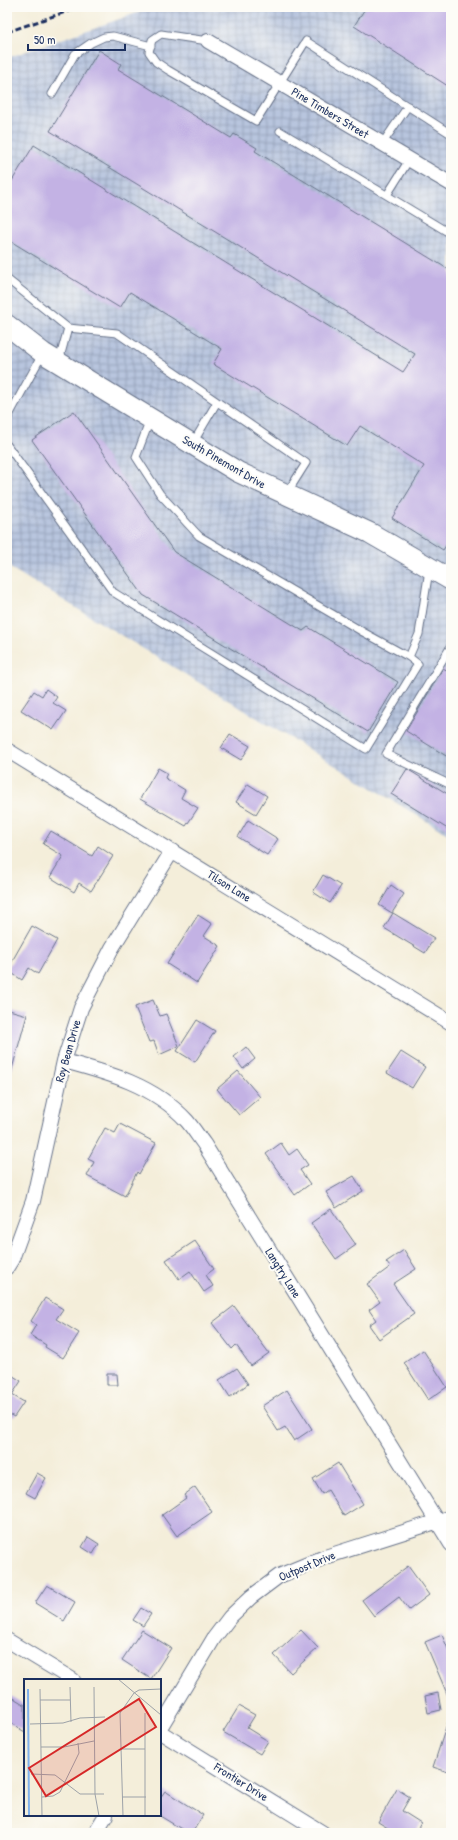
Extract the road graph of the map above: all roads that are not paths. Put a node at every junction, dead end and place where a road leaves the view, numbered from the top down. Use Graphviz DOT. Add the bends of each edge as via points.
graph roads {
  1 [pos="208,41"];
  2 [pos="151,46"];
  3 [pos="281,84"];
  4 [pos="52,94"];
  5 [pos="408,106"];
  6 [pos="280,131"];
  7 [pos="451,134"];
  8 [pos="382,144"];
  9 [pos="409,160"];
  10 [pos="451,184"];
  11 [pos="387,195"];
  12 [pos="451,222"];
  13 [pos="448,232"];
  14 [pos="7,279"];
  15 [pos="7,325"];
  16 [pos="68,328"];
  17 [pos="51,358"];
  18 [pos="217,402"];
  19 [pos="7,419"];
  20 [pos="150,419"];
  21 [pos="192,444"];
  22 [pos="7,445"];
  23 [pos="286,495"];
  24 [pos="430,567"];
  25 [pos="451,580"];
  26 [pos="451,646"];
  27 [pos="409,657"];
  28 [pos="7,750"];
  29 [pos="451,785"];
  30 [pos="172,851"];
  31 [pos="451,1023"];
  32 [pos="64,1061"];
  33 [pos="7,1267"];
  34 [pos="451,1517"];
  35 [pos="437,1521"];
  36 [pos="451,1544"];
  37 [pos="7,1640"];
  38 [pos="71,1679"];
  39 [pos="161,1726"];
  40 [pos="161,1733"];
  41 [pos="105,1816"];
  42 [pos="95,1833"];
  43 [pos="323,1833"];
  1 -- 2 [label="lane" via="161,34 152,40"];
  1 -- 3 [label="street, Pine Timbers Street"];
  2 -- 3 [label="lane" via="149,52 156,62 256,121"];
  2 -- 4 [label="lane" via="113,36 91,43 75,54"];
  3 -- 5 [label="lane" via="306,40"];
  3 -- 8 [label="street, Pine Timbers Street"];
  5 -- 7 [label="lane"];
  5 -- 8 [label="lane"];
  6 -- 11 [label="lane"];
  8 -- 9 [label="street, Pine Timbers Street"];
  9 -- 10 [label="street, Pine Timbers Street"];
  9 -- 11 [label="lane"];
  11 -- 13 [label="lane"];
  12 -- 13 [label="lane"];
  14 -- 16 [label="lane"];
  15 -- 17 [label="street, South Pinemont Drive"];
  16 -- 17 [label="lane"];
  16 -- 18 [label="lane" via="117,332"];
  17 -- 19 [label="lane"];
  17 -- 20 [label="street, South Pinemont Drive"];
  18 -- 21 [label="lane"];
  18 -- 23 [label="lane" via="306,463"];
  20 -- 21 [label="street, South Pinemont Drive"];
  20 -- 27 [label="lane" via="136,457 160,494 199,536"];
  21 -- 23 [label="street, South Pinemont Drive" via="238,472"];
  22 -- 27 [label="lane" via="113,592 366,749 418,664"];
  23 -- 24 [label="street, South Pinemont Drive" via="370,533"];
  24 -- 25 [label="street, South Pinemont Drive"];
  24 -- 27 [label="lane" via="419,634"];
  26 -- 29 [label="lane" via="386,754"];
  28 -- 30 [label="street, Tilson Lane"];
  30 -- 31 [label="street, Tilson Lane"];
  30 -- 32 [label="street, Roy Bean Drive" via="96,978 81,1008"];
  32 -- 33 [label="street, Roy Bean Drive" via="33,1201"];
  32 -- 35 [label="street, Langtry Lane" via="113,1074 133,1083 154,1094 187,1121 204,1144"];
  34 -- 35 [label="street, Outpost Drive"];
  35 -- 36 [label="street, Langtry Lane"];
  35 -- 39 [label="street, Outpost Drive" via="325,1557 279,1576 230,1617 214,1638"];
  37 -- 38 [label="street"];
  40 -- 43 [label="street, Frontier Drive"];
  41 -- 42 [label="street"];
}
